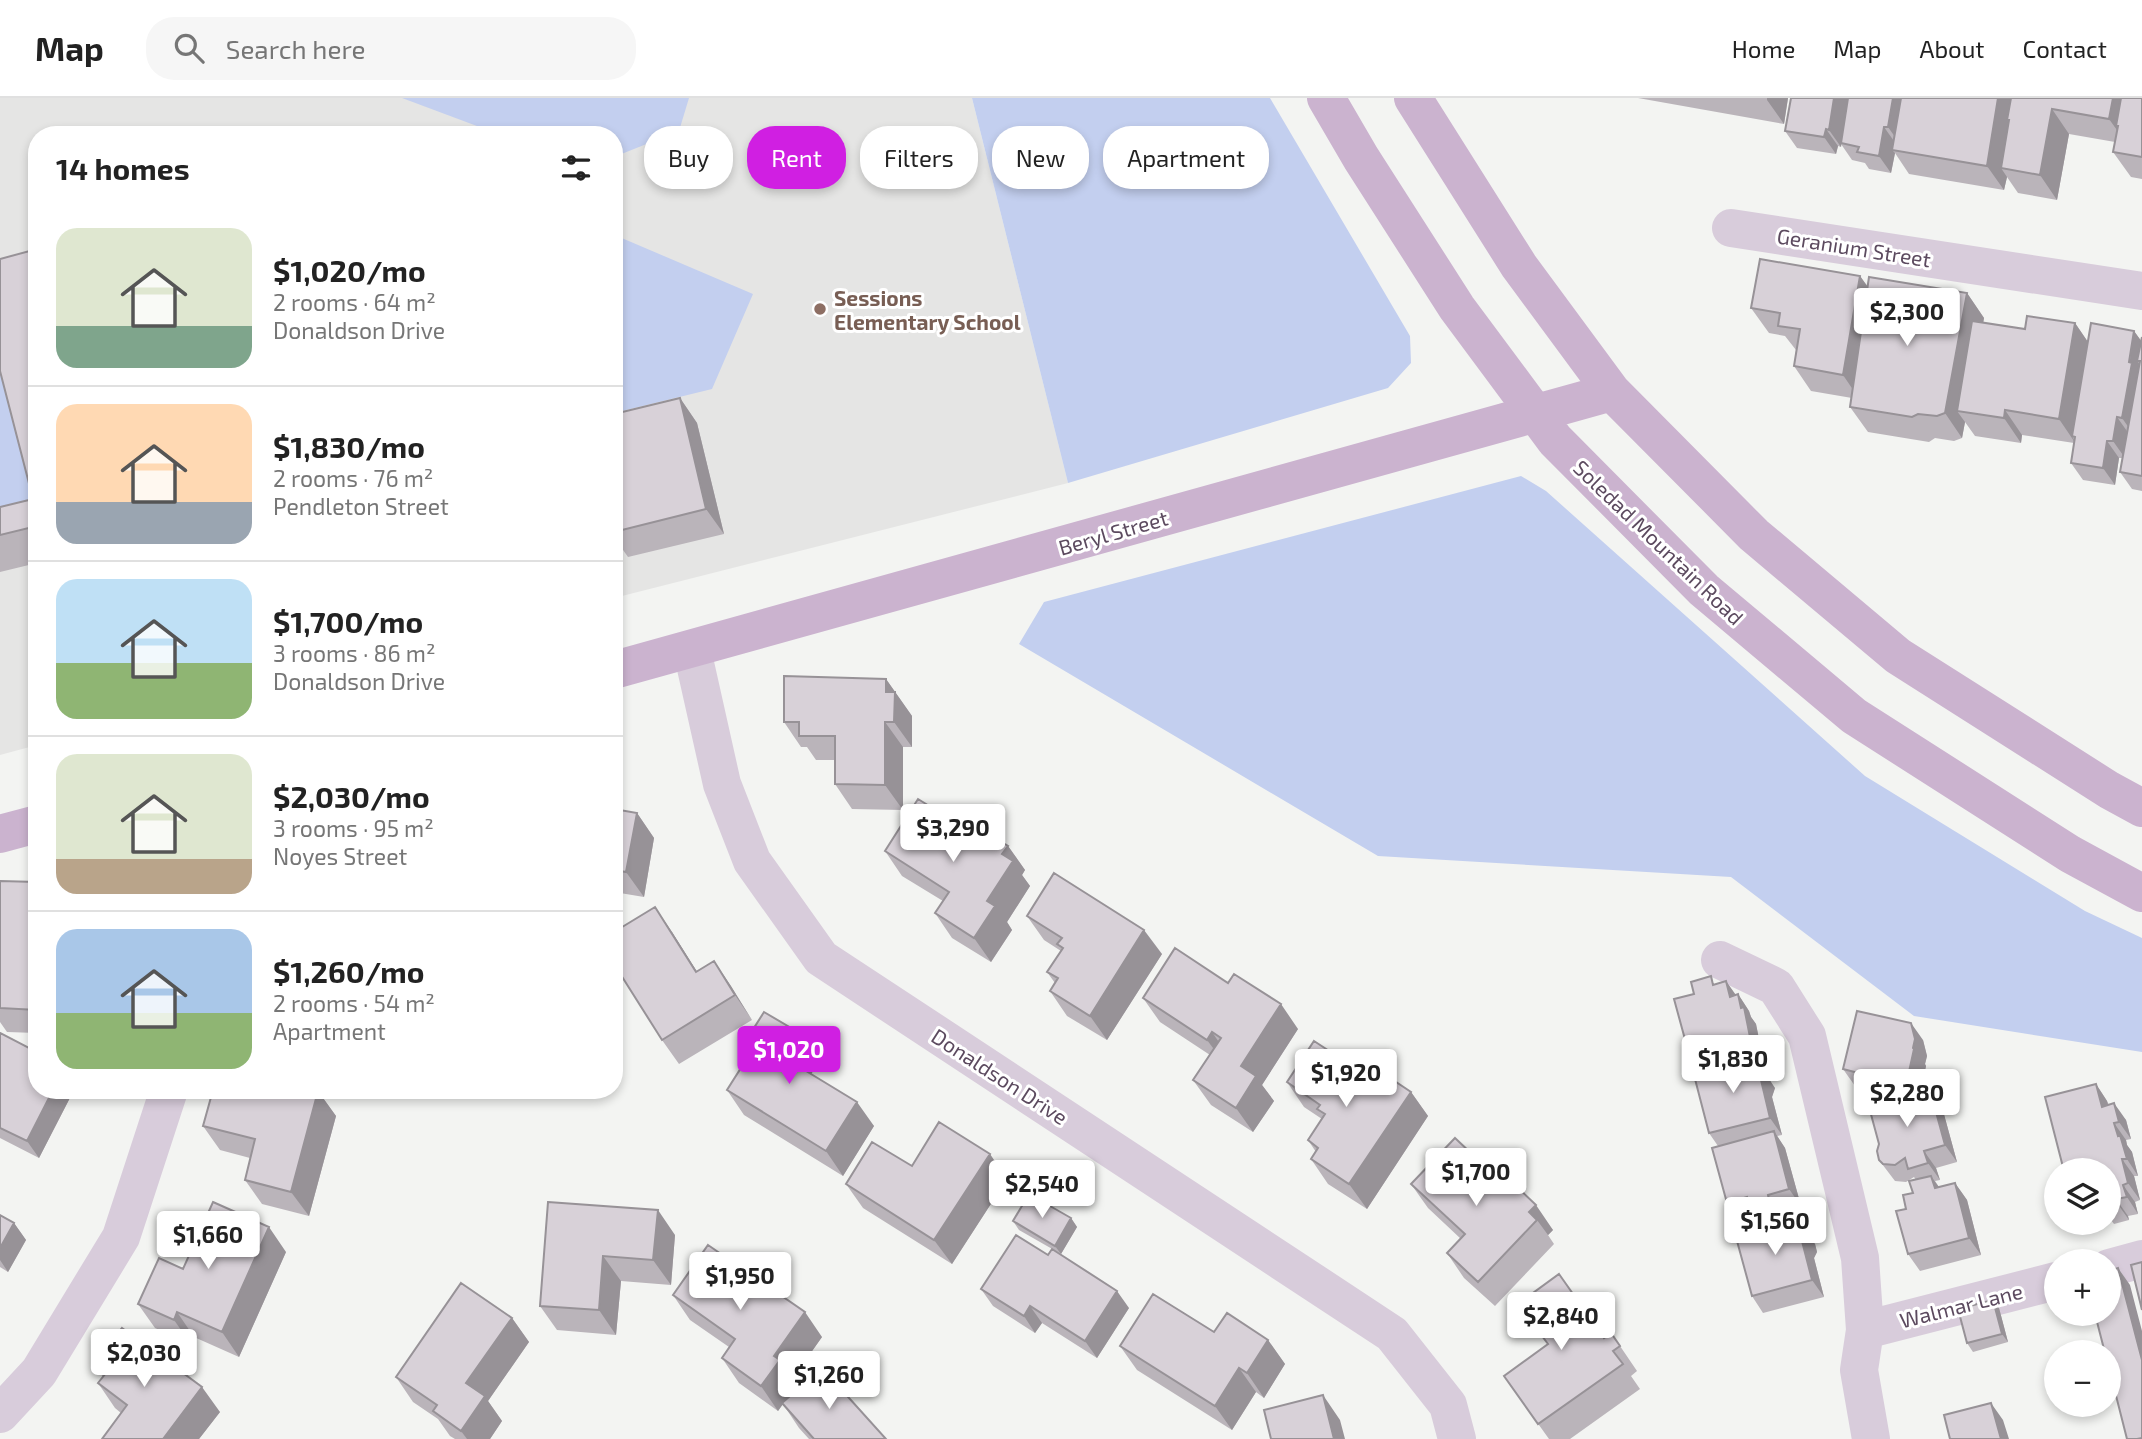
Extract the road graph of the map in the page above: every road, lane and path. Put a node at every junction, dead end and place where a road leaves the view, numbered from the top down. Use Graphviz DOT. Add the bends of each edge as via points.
graph roads {
  1 [pos="1326,98"];
  2 [pos="1413,98"];
  3 [pos="1731,228"];
  4 [pos="2142,291"];
  5 [pos="1612,392"];
  6 [pos="1535,414"];
  7 [pos="692,650"];
  8 [pos="623,668"];
  9 [pos="2142,808"];
  10 [pos="28,826"];
  11 [pos="0,834"];
  12 [pos="2142,893"];
  13 [pos="1720,960"];
  14 [pos="166,1099"];
  15 [pos="2142,1259"];
  16 [pos="2121,1265"];
  17 [pos="2044,1284"];
  18 [pos="1865,1330"];
  19 [pos="0,1414"];
  20 [pos="1457,1439"];
  21 [pos="1871,1439"];
  1 -- 6 [label="main road, Soledad Mountain Road" via="1457,308"];
  2 -- 5 [label="main road" via="1519,266"];
  3 -- 4 [label="street, Geranium Street"];
  5 -- 6 [label="main road, Beryl Street"];
  5 -- 9 [label="main road" via="1754,535 1898,656"];
  6 -- 7 [label="main road, Beryl Street"];
  6 -- 12 [label="main road, Soledad Mountain Road" via="1555,440 1704,590 1854,716 2070,854"];
  7 -- 8 [label="main road, Beryl Street"];
  7 -- 20 [label="street, Donaldson Drive" via="722,784 752,861 821,958 1392,1334 1448,1405"];
  10 -- 11 [label="main road"];
  13 -- 18 [label="street" via="1776,987 1807,1036 1860,1258"];
  14 -- 19 [label="street" via="121,1237 40,1372"];
  15 -- 16 [label="street"];
  17 -- 18 [label="street, Walmar Lane"];
  18 -- 21 [label="street" via="1859,1370"];
}
